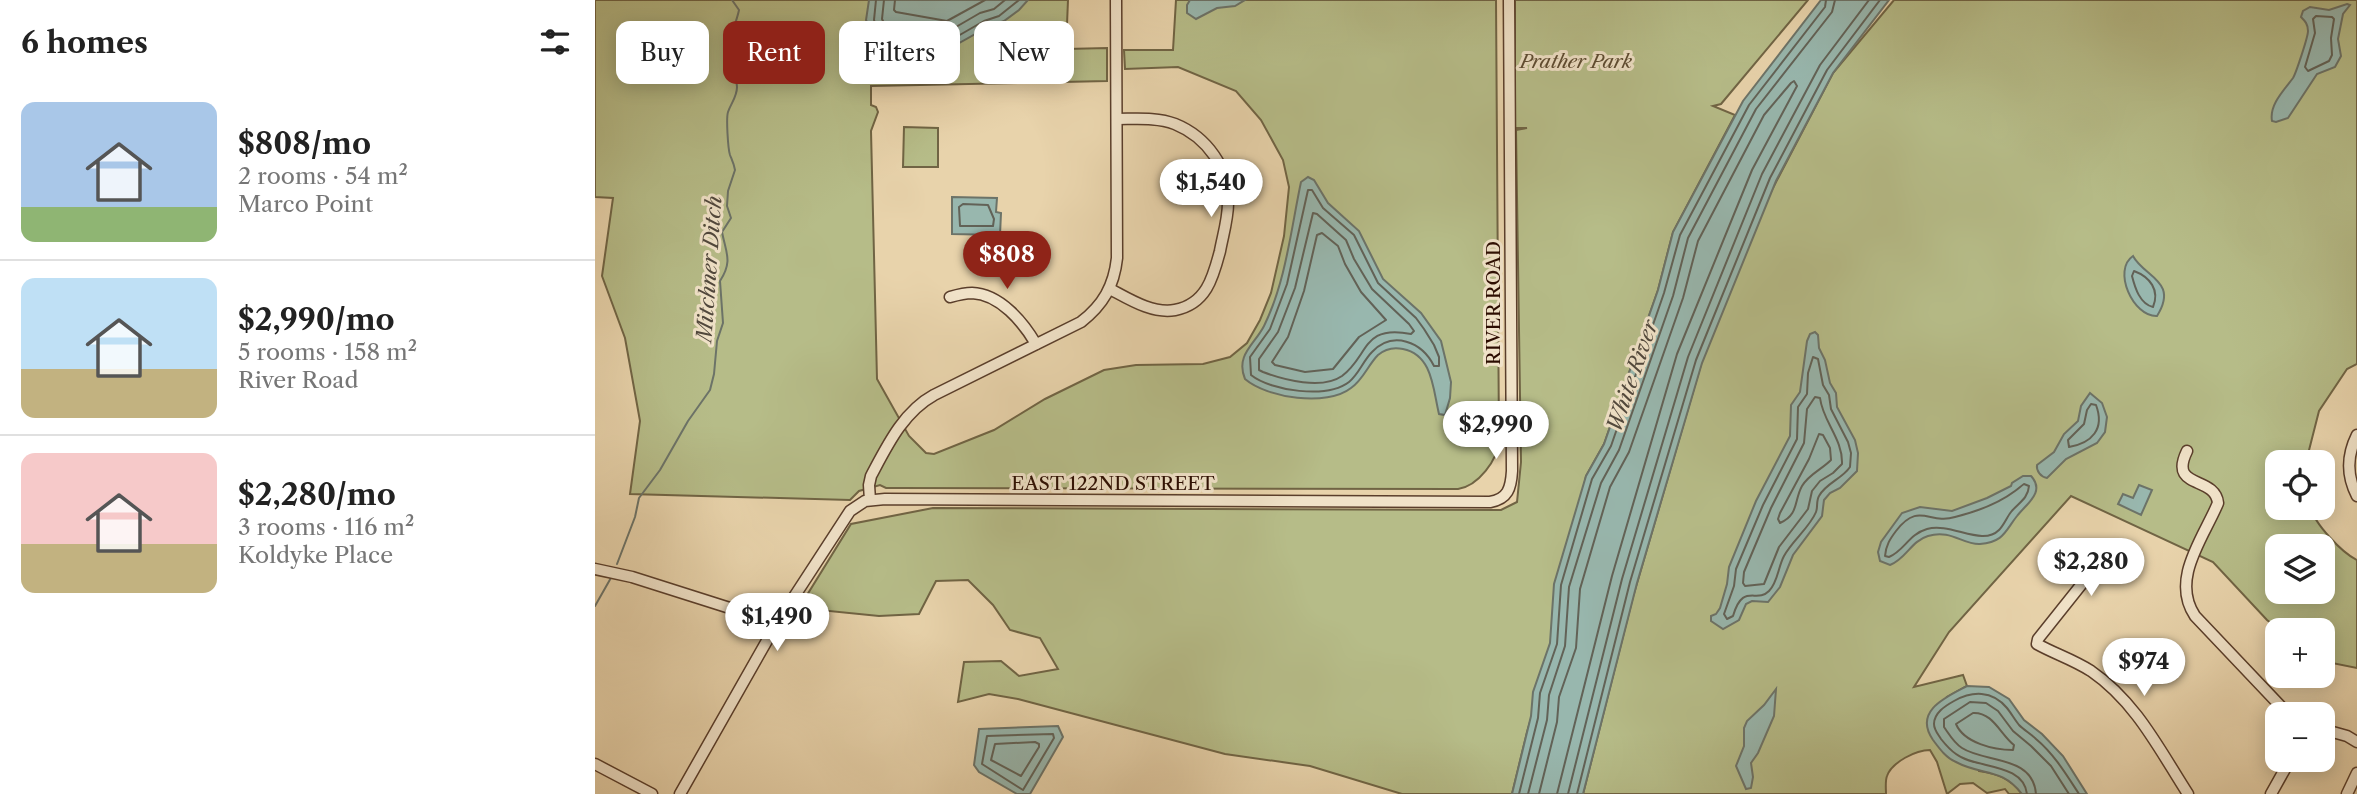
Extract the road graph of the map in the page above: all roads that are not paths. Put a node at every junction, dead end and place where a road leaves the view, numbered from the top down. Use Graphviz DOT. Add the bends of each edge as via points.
graph roads {
  1 [pos="1116,0"];
  2 [pos="1509,0"];
  3 [pos="1117,119"];
  4 [pos="1110,289"];
  5 [pos="950,297"];
  6 [pos="1036,344"];
  7 [pos="2357,435"];
  8 [pos="2187,451"];
  9 [pos="2357,496"];
  10 [pos="870,500"];
  11 [pos="1357,501"];
  12 [pos="2099,545"];
  13 [pos="595,569"];
  14 [pos="777,623"];
  15 [pos="2277,702"];
  16 [pos="2335,733"];
  17 [pos="2357,741"];
  18 [pos="595,764"];
  19 [pos="2283,772"];
  20 [pos="2357,773"];
  21 [pos="652,794"];
  22 [pos="680,794"];
  23 [pos="2188,794"];
  24 [pos="2271,794"];
  25 [pos="2347,794"];
  1 -- 3 [label="street"];
  2 -- 11 [label="street, RIVER ROAD" via="1510,489 1494,502"];
  3 -- 4 [label="street" via="1117,258"];
  3 -- 4 [label="street" via="1169,122 1196,136 1220,165 1228,204 1212,280 1200,298 1179,309 1159,310"];
  4 -- 6 [label="street" via="1081,322"];
  5 -- 6 [label="street" via="975,293 992,300 1020,321"];
  6 -- 10 [label="street" via="911,411 871,476"];
  7 -- 9 [label="street" via="2349,461"];
  8 -- 15 [label="street" via="2182,461 2184,473 2213,490 2218,503 2189,565 2187,600 2195,616"];
  10 -- 11 [label="street, EAST 122ND STREET"];
  10 -- 14 [label="street" via="850,511"];
  12 -- 23 [label="street" via="2085,580 2037,644 2078,663 2123,697"];
  13 -- 14 [label="street"];
  14 -- 22 [label="street"];
  16 -- 17 [label="street"];
  18 -- 21 [label="street"];
  19 -- 24 [label="street"];
  20 -- 25 [label="street"];
}
